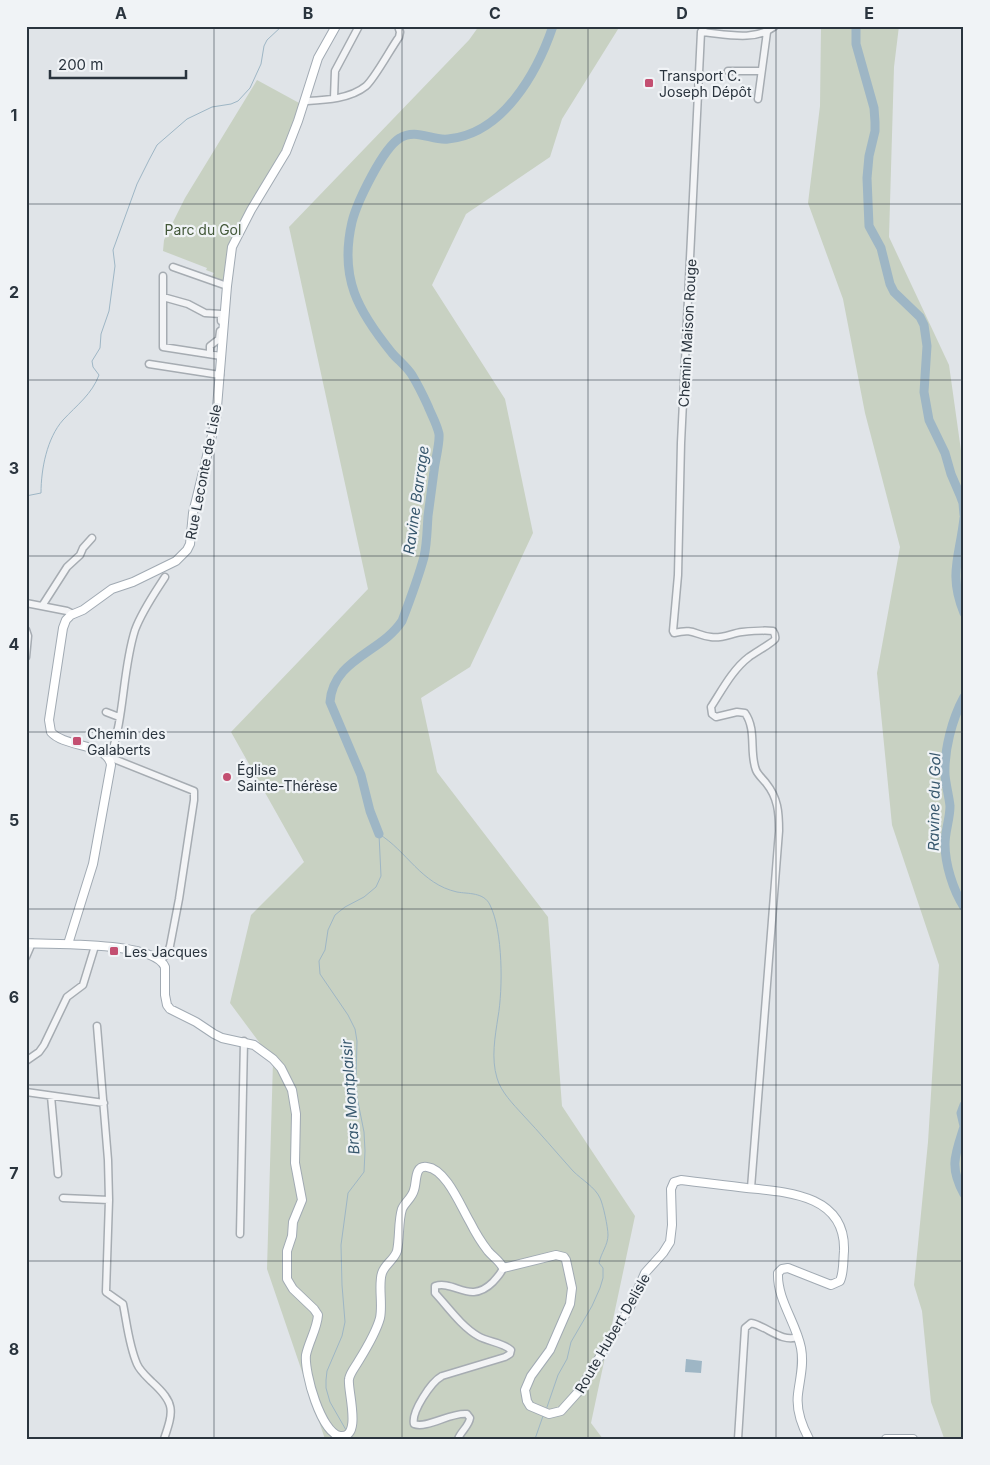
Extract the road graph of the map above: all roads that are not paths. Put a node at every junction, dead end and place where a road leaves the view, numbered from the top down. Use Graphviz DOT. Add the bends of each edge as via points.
graph roads {
  1 [pos="336,26"];
  2 [pos="359,26"];
  3 [pos="398,26"];
  4 [pos="776,26"];
  5 [pos="703,29"];
  6 [pos="767,32"];
  7 [pos="728,71"];
  8 [pos="760,71"];
  9 [pos="334,98"];
  10 [pos="758,99"];
  11 [pos="306,101"];
  12 [pos="173,267"];
  13 [pos="163,276"];
  14 [pos="227,286"];
  15 [pos="163,297"];
  16 [pos="210,354"];
  17 [pos="221,356"];
  18 [pos="149,364"];
  19 [pos="220,375"];
  20 [pos="92,538"];
  21 [pos="165,577"];
  22 [pos="26,603"];
  23 [pos="42,606"];
  24 [pos="73,614"];
  25 [pos="26,630"];
  26 [pos="26,658"];
  27 [pos="106,712"];
  28 [pos="119,717"];
  29 [pos="109,757"];
  30 [pos="29,943"];
  31 [pos="68,944"];
  32 [pos="95,946"];
  33 [pos="26,956"];
  34 [pos="161,960"];
  35 [pos="97,1026"];
  36 [pos="244,1042"];
  37 [pos="26,1061"];
  38 [pos="26,1092"];
  39 [pos="50,1096"];
  40 [pos="104,1103"];
  41 [pos="58,1174"];
  42 [pos="752,1188"];
  43 [pos="62,1198"];
  44 [pos="109,1200"];
  45 [pos="240,1234"];
  46 [pos="502,1268"];
  47 [pos="798,1337"];
  48 [pos="164,1439"];
  49 [pos="458,1439"];
  50 [pos="738,1439"];
  51 [pos="809,1439"];
  52 [pos="886,1439"];
  53 [pos="913,1439"];
  1 -- 11 [label="main road, Rue Leconte de Lisle" via="318,58"];
  2 -- 9 [label="street" via="335,71"];
  3 -- 9 [label="street" via="399,37 368,84"];
  4 -- 6 [label="street, Chemin Maison Rouge"];
  5 -- 6 [label="street, Chemin Maison Rouge" via="744,35"];
  5 -- 42 [label="street, Chemin Maison Rouge" via="674,633 686,630 711,637 769,630 775,636 772,643 746,660 711,707 712,714 716,716 745,713 751,721 757,771 775,795 779,811"];
  6 -- 8 [label="street"];
  7 -- 8 [label="street"];
  8 -- 10 [label="street"];
  9 -- 11 [label="street"];
  11 -- 14 [label="main road, Rue Leconte de Lisle" via="286,152 235,241"];
  12 -- 14 [label="street"];
  13 -- 15 [label="street"];
  14 -- 17 [label="main road, Rue Leconte de Lisle"];
  15 -- 16 [label="street" via="163,347"];
  15 -- 16 [label="street" via="205,313 221,314 219,339 210,346"];
  16 -- 17 [label="street"];
  17 -- 19 [label="main road, Rue Leconte de Lisle"];
  18 -- 19 [label="street"];
  19 -- 24 [label="main road, Rue Leconte de Lisle" via="216,419 187,550 176,561 112,590"];
  20 -- 23 [label="street"];
  21 -- 28 [label="street" via="135,630"];
  22 -- 23 [label="street"];
  23 -- 24 [label="street"];
  24 -- 29 [label="main road" via="63,628 49,720 51,732 61,740"];
  25 -- 26 [label="street"];
  27 -- 28 [label="street"];
  28 -- 29 [label="street"];
  29 -- 31 [label="main road" via="111,765 93,864"];
  29 -- 34 [label="street" via="194,791 179,898 168,952"];
  30 -- 31 [label="main road"];
  30 -- 33 [label="street"];
  31 -- 32 [label="main road"];
  32 -- 34 [label="main road" via="135,950"];
  32 -- 37 [label="street" via="83,986 67,997 44,1045"];
  34 -- 36 [label="main road" via="165,967 166,1005 170,1009 222,1038"];
  35 -- 40 [label="street"];
  36 -- 45 [label="street"];
  36 -- 46 [label="main road" via="273,1059 292,1090 296,1114 295,1163 302,1200 287,1251 287,1279 318,1315 306,1354 306,1373 316,1404 326,1424 336,1434 345,1435 352,1426 349,1377 380,1320 382,1272 394,1258 402,1210 414,1191 420,1168 429,1167 447,1182 480,1239"];
  38 -- 39 [label="street"];
  39 -- 40 [label="street"];
  39 -- 41 [label="street"];
  40 -- 44 [label="street"];
  42 -- 46 [label="main road, Route Hubert Delisle" via="681,1180 672,1184 670,1242 645,1273 630,1307 579,1391 561,1411 549,1414 536,1410 525,1396 526,1383 550,1350 568,1312 572,1288 569,1267 564,1257 556,1255"];
  42 -- 47 [label="main road, Route Hubert Delisle" via="790,1192 816,1201 830,1213 843,1233 843,1274 838,1283 831,1285 788,1268 778,1274 782,1299"];
  43 -- 44 [label="street"];
  44 -- 48 [label="street" via="106,1292 124,1304 132,1352 140,1370 169,1401 171,1418"];
  46 -- 49 [label="street" via="488,1287 478,1291 441,1285 434,1288 435,1293 474,1333 511,1350 505,1356 442,1376 431,1386 414,1417 414,1424 467,1414 470,1422"];
  47 -- 50 [label="street" via="784,1338 756,1324 747,1324 744,1328"];
  47 -- 51 [label="main road, Route Hubert Delisle" via="803,1366 798,1411"];
  52 -- 53 [label="main road"];
}
